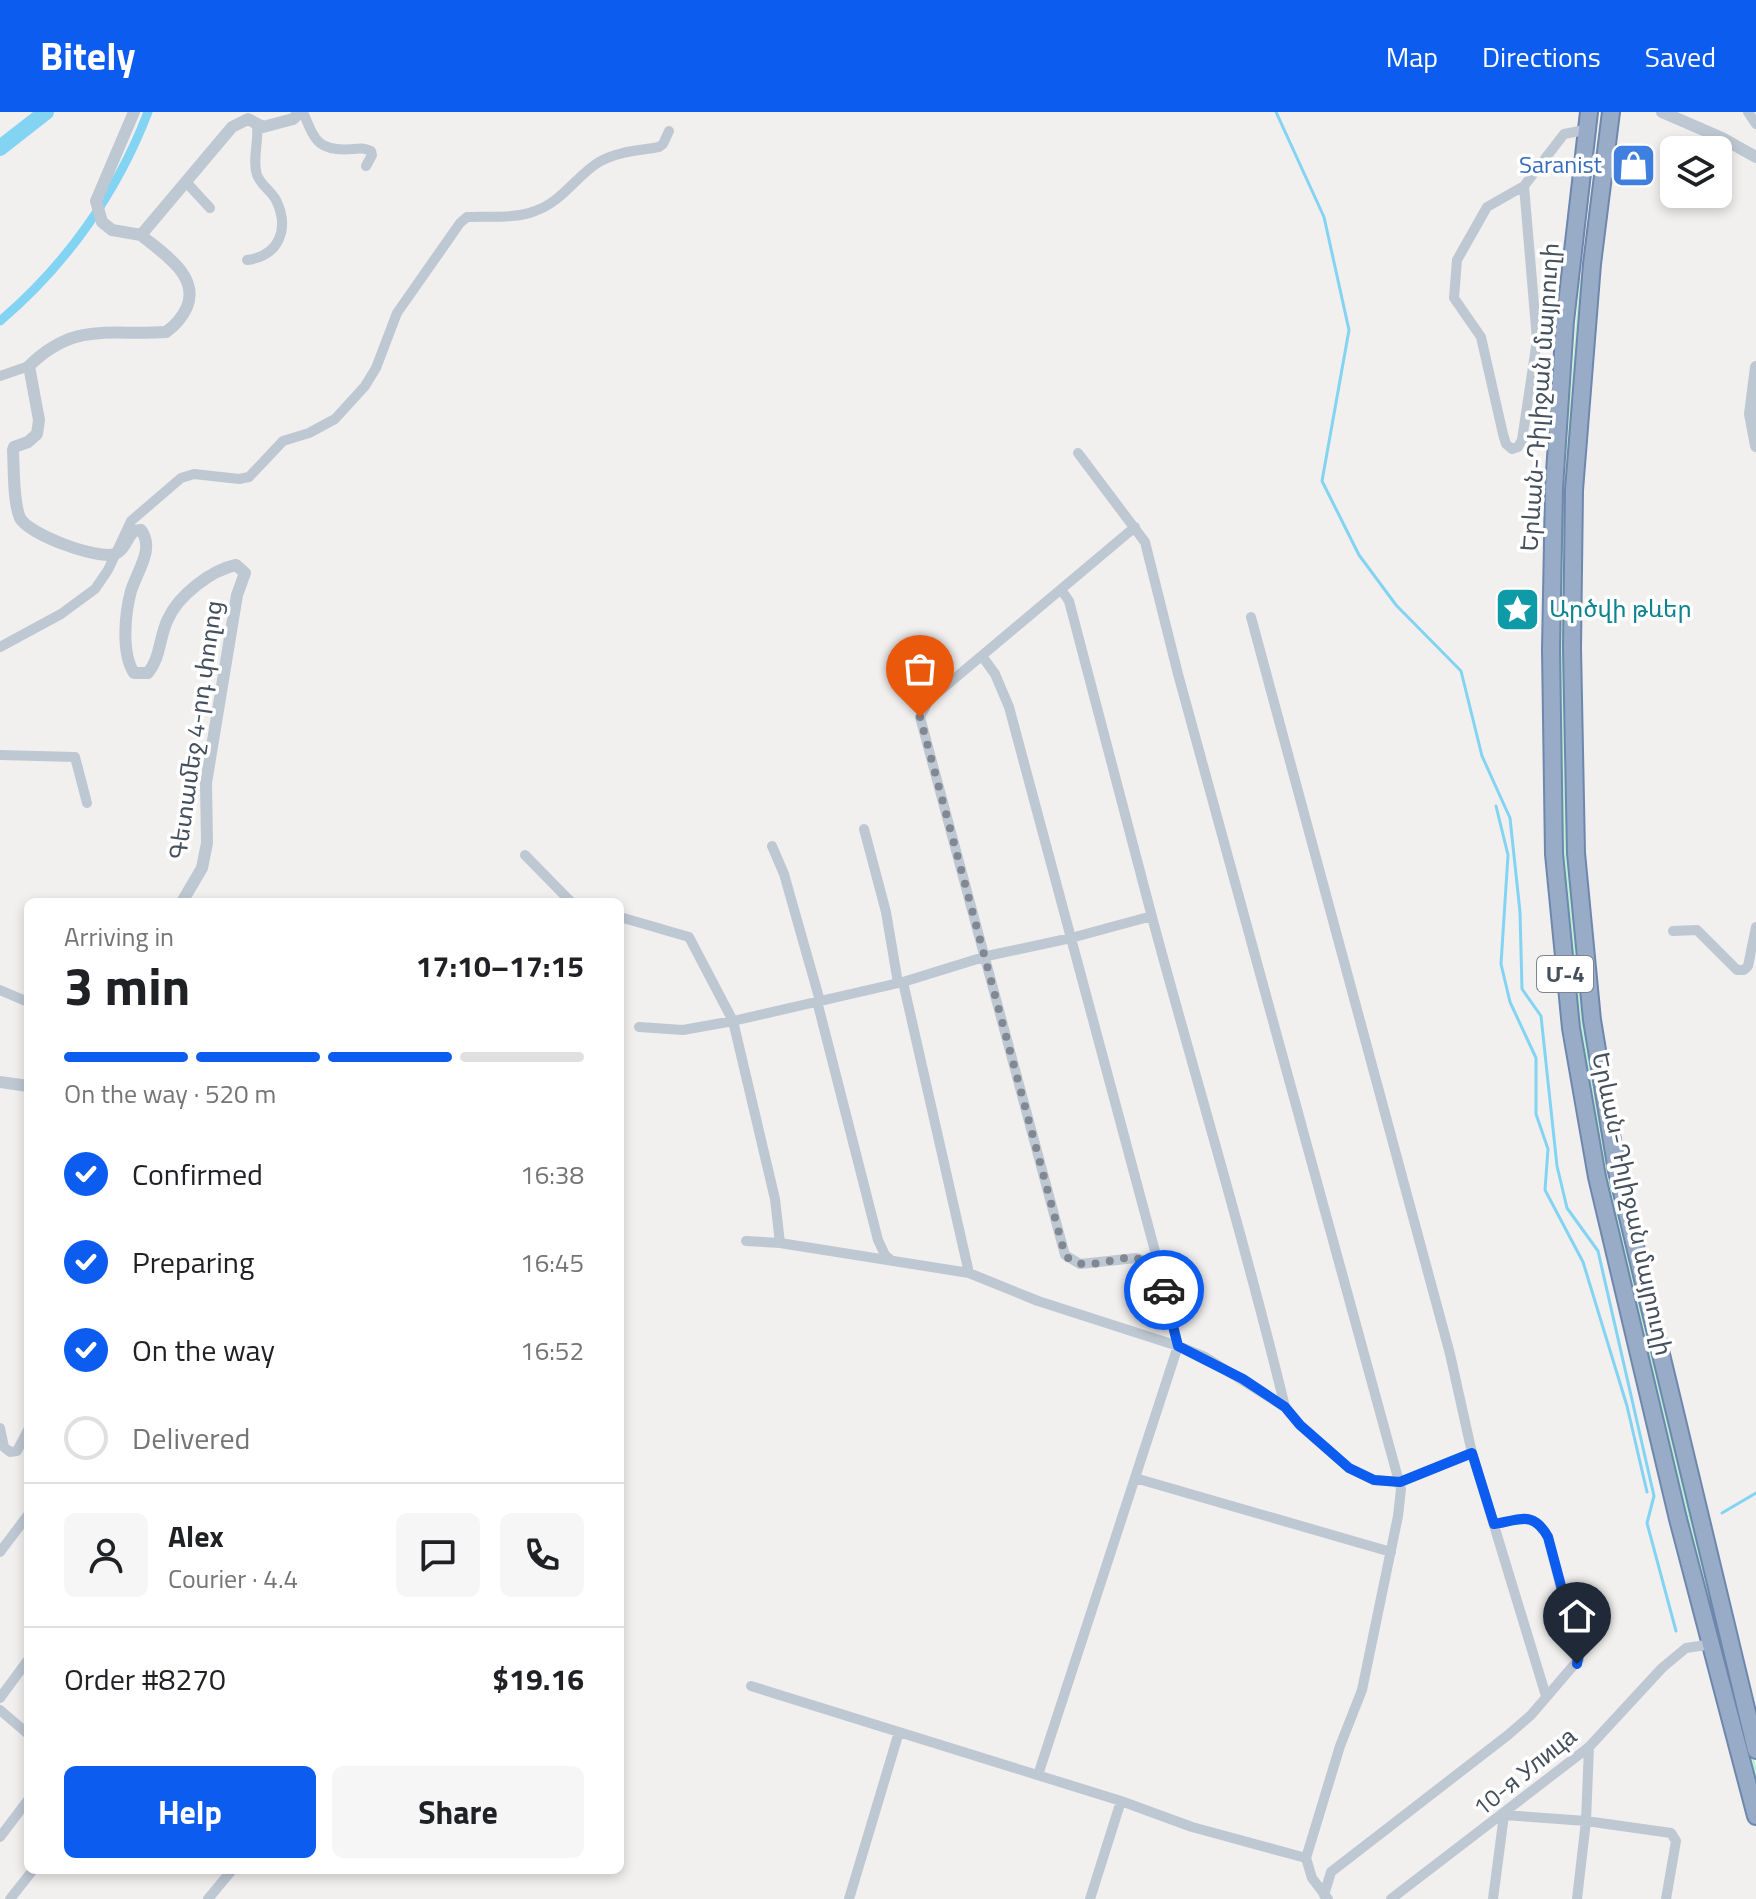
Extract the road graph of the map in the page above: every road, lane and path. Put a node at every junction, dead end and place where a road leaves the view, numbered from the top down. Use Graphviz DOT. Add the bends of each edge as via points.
graph roads {
  1 [pos="134,112"];
  2 [pos="301,112"];
  3 [pos="1589,112"];
  4 [pos="1662,112"];
  5 [pos="1748,112"];
  6 [pos="1612,116"];
  7 [pos="1756,124"];
  8 [pos="257,125"];
  9 [pos="1585,130"];
  10 [pos="669,131"];
  11 [pos="1756,157"];
  12 [pos="366,166"];
  13 [pos="186,182"];
  14 [pos="1524,186"];
  15 [pos="210,208"];
  16 [pos="141,235"];
  17 [pos="247,260"];
  18 [pos="29,366"];
  19 [pos="1756,367"];
  20 [pos="0,376"];
  21 [pos="1756,446"];
  22 [pos="1078,453"];
  23 [pos="1135,527"];
  24 [pos="116,554"];
  25 [pos="1062,591"];
  26 [pos="1251,617"];
  27 [pos="0,647"];
  28 [pos="982,656"];
  29 [pos="0,755"];
  30 [pos="87,803"];
  31 [pos="864,829"];
  32 [pos="772,846"];
  33 [pos="525,855"];
  34 [pos="184,898"];
  35 [pos="567,898"];
  36 [pos="1152,916"];
  37 [pos="624,918"];
  38 [pos="1756,927"];
  39 [pos="1673,931"];
  40 [pos="1071,938"];
  41 [pos="987,956"];
  42 [pos="900,982"];
  43 [pos="0,990"];
  44 [pos="24,1000"];
  45 [pos="818,1001"];
  46 [pos="733,1021"];
  47 [pos="639,1027"];
  48 [pos="0,1082"];
  49 [pos="24,1085"];
  50 [pos="746,1241"];
  51 [pos="780,1243"];
  52 [pos="892,1261"];
  53 [pos="1159,1266"];
  54 [pos="969,1273"];
  55 [pos="1178,1346"];
  56 [pos="1285,1407"];
  57 [pos="0,1428"];
  58 [pos="24,1438"];
  59 [pos="1472,1453"];
  60 [pos="1135,1478"];
  61 [pos="1400,1482"];
  62 [pos="24,1520"];
  63 [pos="1494,1524"];
  64 [pos="0,1552"];
  65 [pos="1391,1552"];
  66 [pos="1713,1644"];
  67 [pos="24,1665"];
  68 [pos="751,1686"];
  69 [pos="1546,1696"];
  70 [pos="0,1698"];
  71 [pos="0,1710"];
  72 [pos="24,1731"];
  73 [pos="899,1732"];
  74 [pos="1589,1747"];
  75 [pos="1756,1750"];
  76 [pos="1038,1775"];
  77 [pos="1121,1801"];
  78 [pos="24,1805"];
  79 [pos="1504,1815"];
  80 [pos="1756,1816"];
  81 [pos="1586,1821"];
  82 [pos="0,1837"];
  83 [pos="1306,1858"];
  84 [pos="30,1874"];
  85 [pos="229,1874"];
  86 [pos="1406,1894"];
  87 [pos="1326,1897"];
  88 [pos="10,1899"];
  89 [pos="208,1899"];
  90 [pos="849,1899"];
  91 [pos="1090,1899"];
  92 [pos="1391,1899"];
  93 [pos="1493,1899"];
  94 [pos="1577,1899"];
  95 [pos="1666,1899"];
  1 -- 16 [label="street" via="96,201 102,222 112,230"];
  2 -- 8 [label="street" via="293,119"];
  2 -- 12 [label="street" via="322,146 371,151"];
  3 -- 9 [label="highway, Երևան-Դիլիջան մայրուղի / Մ-4"];
  4 -- 11 [label="street"];
  5 -- 7 [label="street"];
  6 -- 75 [label="highway, Երևան-Դիլիջան մայրուղի / Մ-4" via="1591,278 1574,490 1576,853 1592,1020 1617,1171"];
  8 -- 13 [label="street" via="248,119 232,127"];
  8 -- 17 [label="street" via="257,174 277,203 282,234 267,255"];
  9 -- 14 [label="street" via="1564,134"];
  9 -- 66 [label="highway, Երևան-Դիլիջան մայրուղի / Մ-4" via="1554,488 1554,854 1571,1028 1597,1177"];
  10 -- 24 [label="street" via="659,147 618,153 596,164 553,203 536,211 467,217 397,313 365,386 335,419 283,441 249,477 181,478 131,521"];
  13 -- 15 [label="street"];
  13 -- 16 [label="street"];
  14 -- 14 [label="street" via="1537,340 1522,440 1512,449 1503,434 1481,337 1454,298 1457,260 1487,207"];
  16 -- 18 [label="street" via="190,286 177,325 166,332 84,333 54,344"];
  18 -- 20 [label="street"];
  18 -- 24 [label="street" via="39,420 37,434 13,450 22,521 69,546"];
  19 -- 21 [label="street" via="1750,414"];
  22 -- 23 [label="street"];
  23 -- 25 [label="street"];
  23 -- 61 [label="street" via="1149,554"];
  24 -- 27 [label="street" via="95,589"];
  24 -- 34 [label="street, Գետամեջ 4-րդ փողոց" via="134,531 145,535 146,555 130,595 127,644 134,673 148,673 153,666 167,620 180,601 226,567 236,565 245,573 206,783 207,843 202,868"];
  25 -- 28 [label="street"];
  25 -- 36 [label="street" via="1069,601"];
  26 -- 59 [label="street" via="1447,1340"];
  28 -- 40 [label="street" via="1009,707"];
  28 -- 41 [label="street" via="929,700 920,717"];
  29 -- 30 [label="street" via="75,757"];
  31 -- 42 [label="street"];
  32 -- 45 [label="street"];
  33 -- 35 [label="street"];
  36 -- 40 [label="street"];
  36 -- 56 [label="street" via="1242,1232"];
  37 -- 46 [label="street" via="689,937"];
  38 -- 39 [label="street" via="1744,970 1737,970 1697,930"];
  40 -- 41 [label="street"];
  40 -- 53 [label="street"];
  41 -- 42 [label="street"];
  41 -- 53 [label="street" via="1065,1255 1080,1264 1136,1258"];
  42 -- 45 [label="street"];
  42 -- 54 [label="street"];
  43 -- 44 [label="street"];
  45 -- 46 [label="street"];
  45 -- 52 [label="street" via="878,1240"];
  46 -- 47 [label="street" via="683,1030"];
  46 -- 51 [label="street" via="775,1199"];
  48 -- 49 [label="street"];
  50 -- 51 [label="street"];
  51 -- 52 [label="street"];
  52 -- 54 [label="street"];
  53 -- 55 [label="street"];
  54 -- 55 [label="street"];
  55 -- 56 [label="street"];
  55 -- 60 [label="street"];
  56 -- 61 [label="street" via="1349,1468 1374,1480"];
  57 -- 58 [label="street" via="10,1452 17,1451"];
  59 -- 61 [label="street"];
  59 -- 63 [label="street"];
  60 -- 65 [label="street"];
  60 -- 76 [label="street"];
  61 -- 65 [label="street"];
  62 -- 64 [label="street"];
  63 -- 69 [label="street"];
  63 -- 69 [label="street" via="1529,1519 1548,1537 1579,1659"];
  65 -- 83 [label="street" via="1362,1690"];
  66 -- 74 [label="street, 10-я Улица" via="1686,1648"];
  66 -- 80 [label="highway, Երևան-Դիլիջան մայրուղի / Մ-4"];
  67 -- 70 [label="street"];
  68 -- 73 [label="street"];
  69 -- 87 [label="street" via="1508,1735 1331,1872"];
  71 -- 72 [label="street"];
  73 -- 76 [label="street"];
  73 -- 90 [label="street"];
  74 -- 79 [label="street, 10-я Улица"];
  74 -- 81 [label="street"];
  76 -- 77 [label="street"];
  77 -- 83 [label="street"];
  77 -- 91 [label="street"];
  78 -- 82 [label="street"];
  79 -- 81 [label="street"];
  79 -- 86 [label="street, 10-я Улица"];
  79 -- 93 [label="street"];
  81 -- 94 [label="street"];
  81 -- 95 [label="street" via="1671,1833 1676,1841"];
  83 -- 87 [label="street"];
  84 -- 88 [label="street"];
  85 -- 89 [label="street"];
  86 -- 92 [label="street, 10-я Улица"];
}
